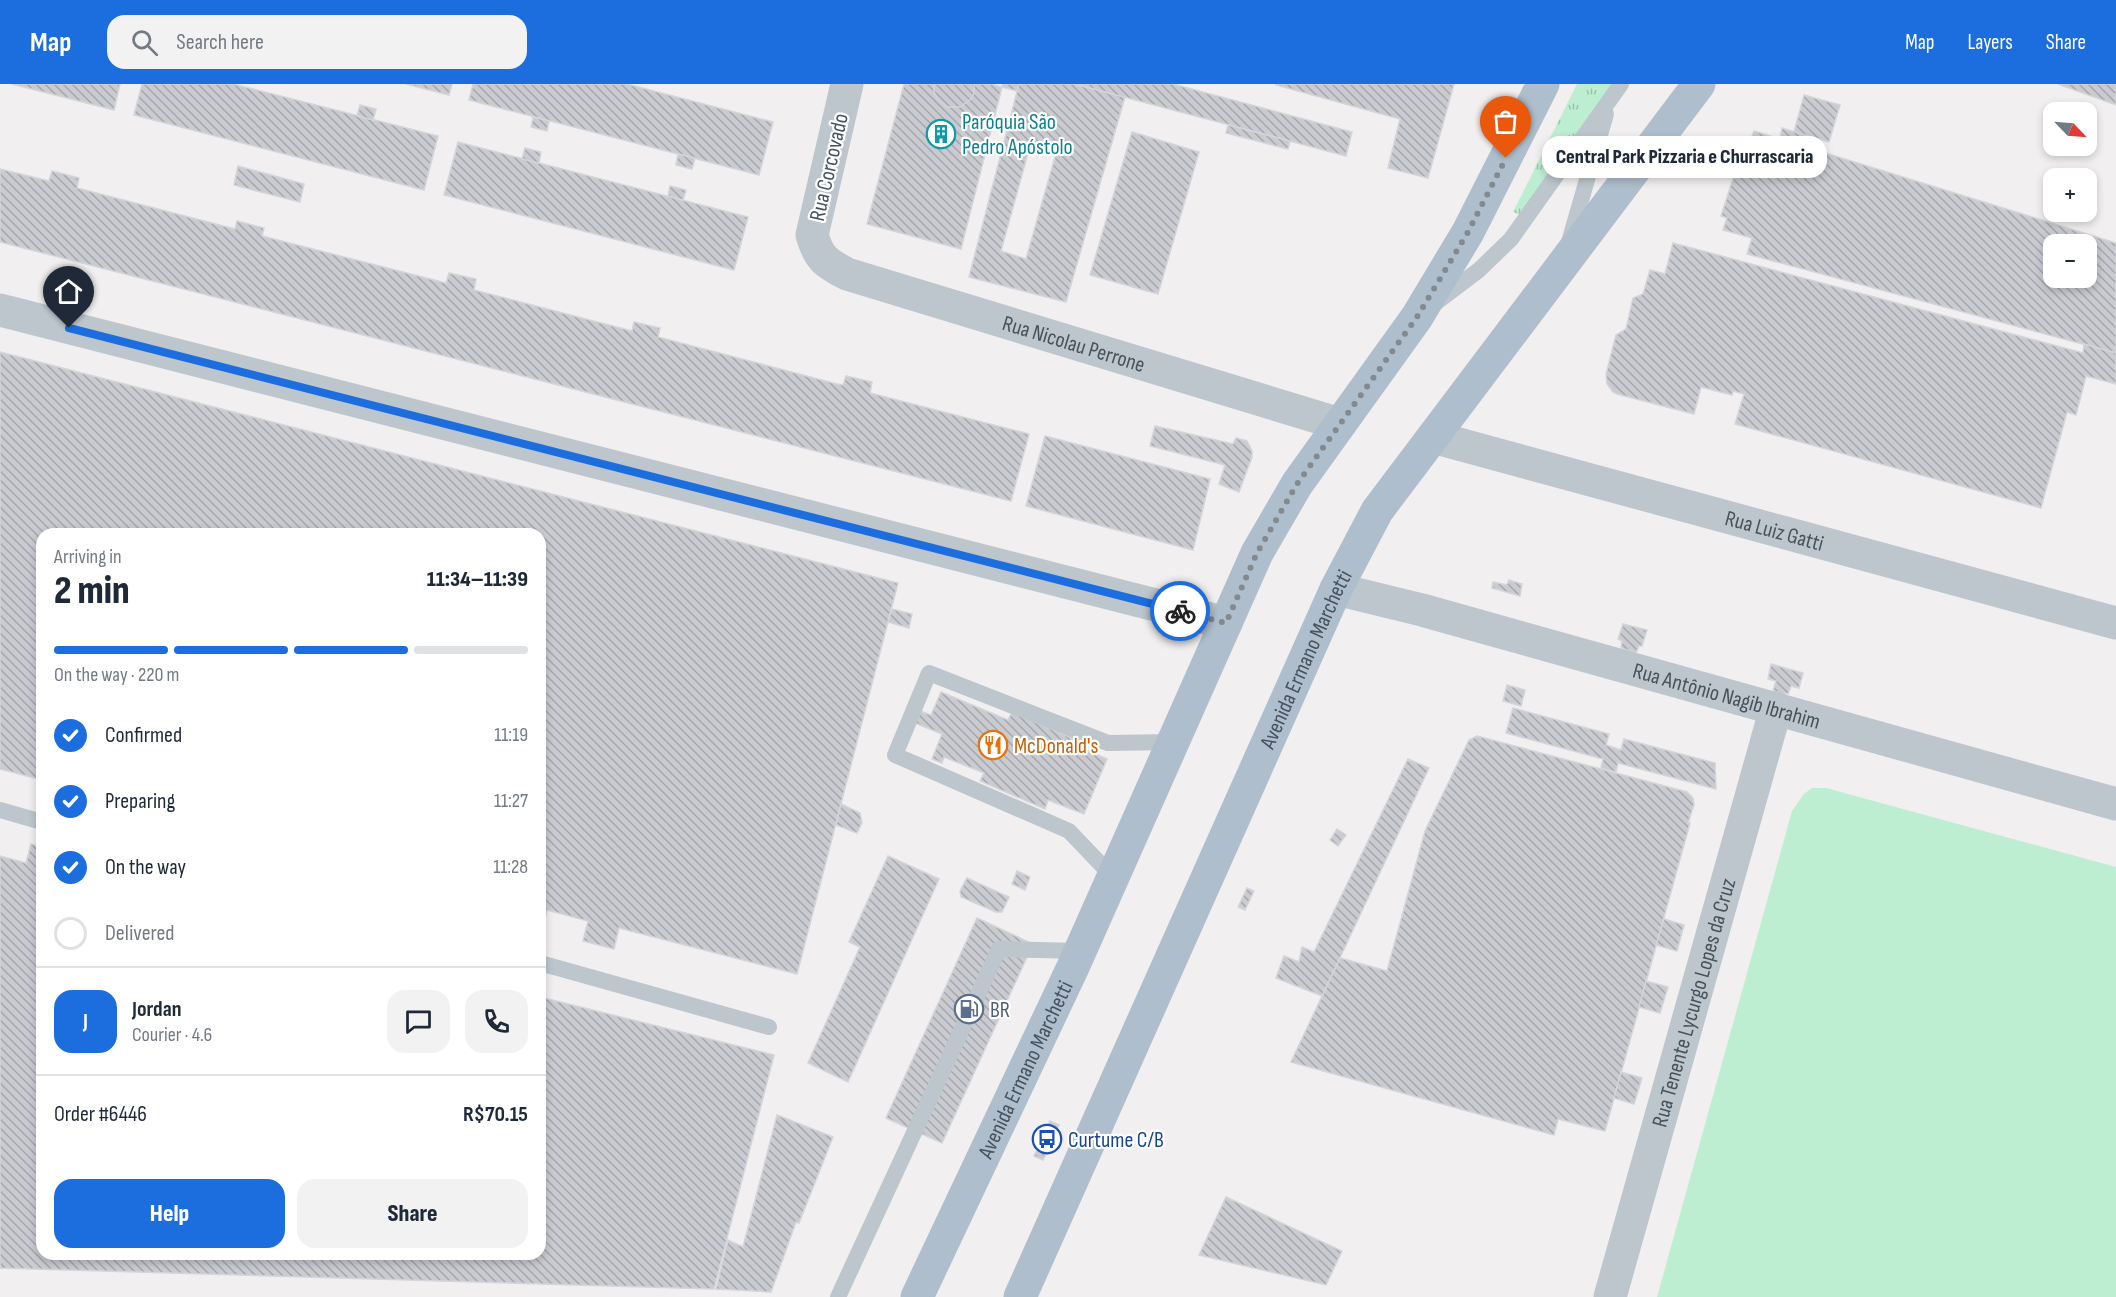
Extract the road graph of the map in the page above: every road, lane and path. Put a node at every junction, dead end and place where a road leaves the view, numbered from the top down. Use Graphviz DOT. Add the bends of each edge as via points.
graph roads {
  1 [pos="847,84"];
  2 [pos="1621,84"];
  3 [pos="1699,84"];
  4 [pos="1539,88"];
  5 [pos="1610,102"];
  6 [pos="816,250"];
  7 [pos="1562,266"];
  8 [pos="0,310"];
  9 [pos="1417,317"];
  10 [pos="1340,424"];
  11 [pos="1433,437"];
  12 [pos="1336,589"];
  13 [pos="1226,623"];
  14 [pos="2116,623"];
  15 [pos="1776,708"];
  16 [pos="1173,742"];
  17 [pos="2116,804"];
  18 [pos="0,810"];
  19 [pos="36,820"];
  20 [pos="1113,877"];
  21 [pos="1080,951"];
  22 [pos="546,965"];
  23 [pos="769,1027"];
  24 [pos="838,1297"];
  25 [pos="917,1297"];
  26 [pos="1020,1297"];
  27 [pos="1610,1297"];
  1 -- 6 [label="street, Rua Corcovado" via="812,235"];
  2 -- 5 [label="lane"];
  3 -- 7 [label="main road, Avenida Ermano Marchetti"];
  4 -- 9 [label="main road, Avenida Ermano Marchetti" via="1468,232"];
  5 -- 7 [label="lane"];
  5 -- 9 [label="lane" via="1510,239 1479,270"];
  6 -- 10 [label="street, Rua Nicolau Perrone" via="826,263 847,274"];
  7 -- 11 [label="main road, Avenida Ermano Marchetti"];
  8 -- 13 [label="street"];
  9 -- 10 [label="main road, Avenida Ermano Marchetti"];
  10 -- 13 [label="main road, Avenida Ermano Marchetti" via="1297,484 1257,553"];
  11 -- 12 [label="main road, Avenida Ermano Marchetti" via="1377,511"];
  11 -- 14 [label="street, Rua Luiz Gatti"];
  12 -- 15 [label="street, Rua Antônio Nagib Ibrahim"];
  12 -- 26 [label="main road, Avenida Ermano Marchetti"];
  13 -- 16 [label="main road, Avenida Ermano Marchetti"];
  15 -- 17 [label="street, Rua Antônio Nagib Ibrahim"];
  15 -- 27 [label="street, Rua Tenente Lycurgo Lopes da Cruz"];
  16 -- 20 [label="main road, Avenida Ermano Marchetti"];
  16 -- 20 [label="lane" via="1108,743 929,673 895,755 1069,831"];
  18 -- 19 [label="lane"];
  20 -- 21 [label="main road, Avenida Ermano Marchetti"];
  21 -- 24 [label="lane" via="999,949"];
  21 -- 25 [label="main road, Avenida Ermano Marchetti"];
  22 -- 23 [label="lane"];
}
